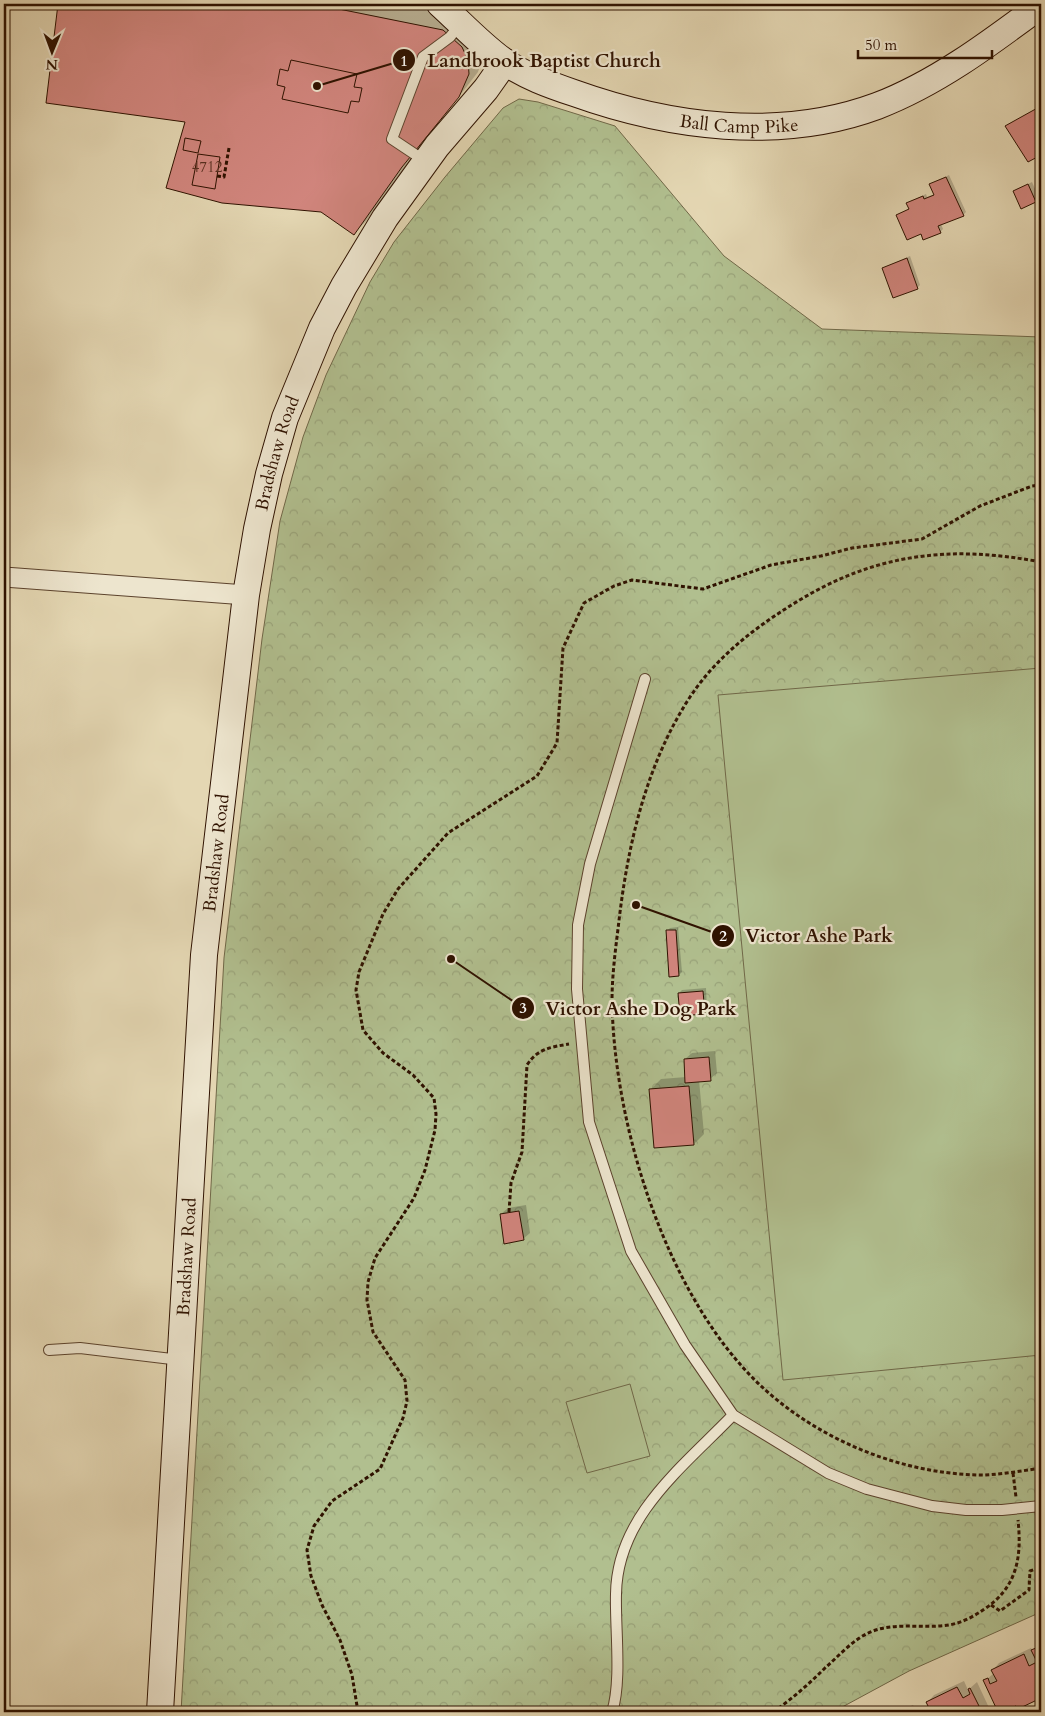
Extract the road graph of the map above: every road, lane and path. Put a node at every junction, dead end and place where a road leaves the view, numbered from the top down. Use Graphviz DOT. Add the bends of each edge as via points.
graph roads {
  1 [pos="440,4"];
  2 [pos="1041,5"];
  3 [pos="461,22"];
  4 [pos="505,62"];
  5 [pos="229,148"];
  6 [pos="425,162"];
  7 [pos="217,176"];
  8 [pos="1041,485"];
  9 [pos="1041,562"];
  10 [pos="4,577"];
  11 [pos="246,595"];
  12 [pos="645,679"];
  13 [pos="582,1043"];
  14 [pos="510,1212"];
  15 [pos="49,1350"];
  16 [pos="180,1360"];
  17 [pos="734,1415"];
  18 [pos="1041,1468"];
  19 [pos="1013,1472"];
  20 [pos="1041,1506"];
  21 [pos="1017,1509"];
  22 [pos="1041,1567"];
  23 [pos="991,1605"];
  24 [pos="160,1712"];
  25 [pos="358,1712"];
  26 [pos="612,1712"];
  27 [pos="773,1712"];
  1 -- 3 [label="street, Ball Camp Pike"];
  2 -- 4 [label="street, Ball Camp Pike" via="975,52 914,89 877,106 833,119 790,126 696,123 641,113 540,81"];
  3 -- 4 [label="street, Ball Camp Pike"];
  3 -- 6 [label="lane" via="450,36 423,57 392,139"];
  4 -- 6 [label="street, Bradshaw Road"];
  5 -- 7 [label="path" via="224,177"];
  6 -- 11 [label="street, Bradshaw Road" via="367,244 322,328 303,372 269,474"];
  8 -- 25 [label="path" via="980,506 922,539 852,548 771,564 704,589 632,580 584,603 563,648 557,743 537,776 448,833 398,889 384,914 359,972 356,990 363,1030 434,1098 436,1114 425,1170 414,1198 375,1258 368,1282 367,1300 373,1332 405,1380 407,1400 403,1418 380,1469 332,1501 314,1526 306,1550 311,1576 352,1675"];
  9 -- 19 [label="path" via="956,553 901,558 821,587 759,624 724,658 692,695 656,758 623,882 612,1001 622,1097 648,1193 673,1256 699,1307 737,1361 785,1406 809,1423 862,1450 934,1470 985,1475"];
  10 -- 11 [label="street"];
  11 -- 16 [label="street, Bradshaw Road" via="204,955"];
  12 -- 13 [label="lane" via="590,864 578,925 577,988"];
  13 -- 14 [label="path" via="542,1050 527,1064 522,1152 509,1197"];
  13 -- 17 [label="lane" via="589,1122 631,1251 686,1345"];
  15 -- 16 [label="lane" via="80,1348"];
  16 -- 24 [label="street, Bradshaw Road"];
  17 -- 21 [label="lane" via="828,1473 866,1489 932,1506 966,1510"];
  17 -- 26 [label="lane" via="646,1508 623,1546 617,1567"];
  18 -- 19 [label="path"];
  19 -- 21 [label="path"];
  20 -- 21 [label="lane"];
  21 -- 23 [label="path" via="1020,1545 1016,1572 1003,1594"];
  22 -- 23 [label="path" via="1030,1571 1029,1590 1013,1604 1000,1611"];
  23 -- 27 [label="path" via="971,1618 949,1625 902,1626 873,1631 849,1646"];
}
